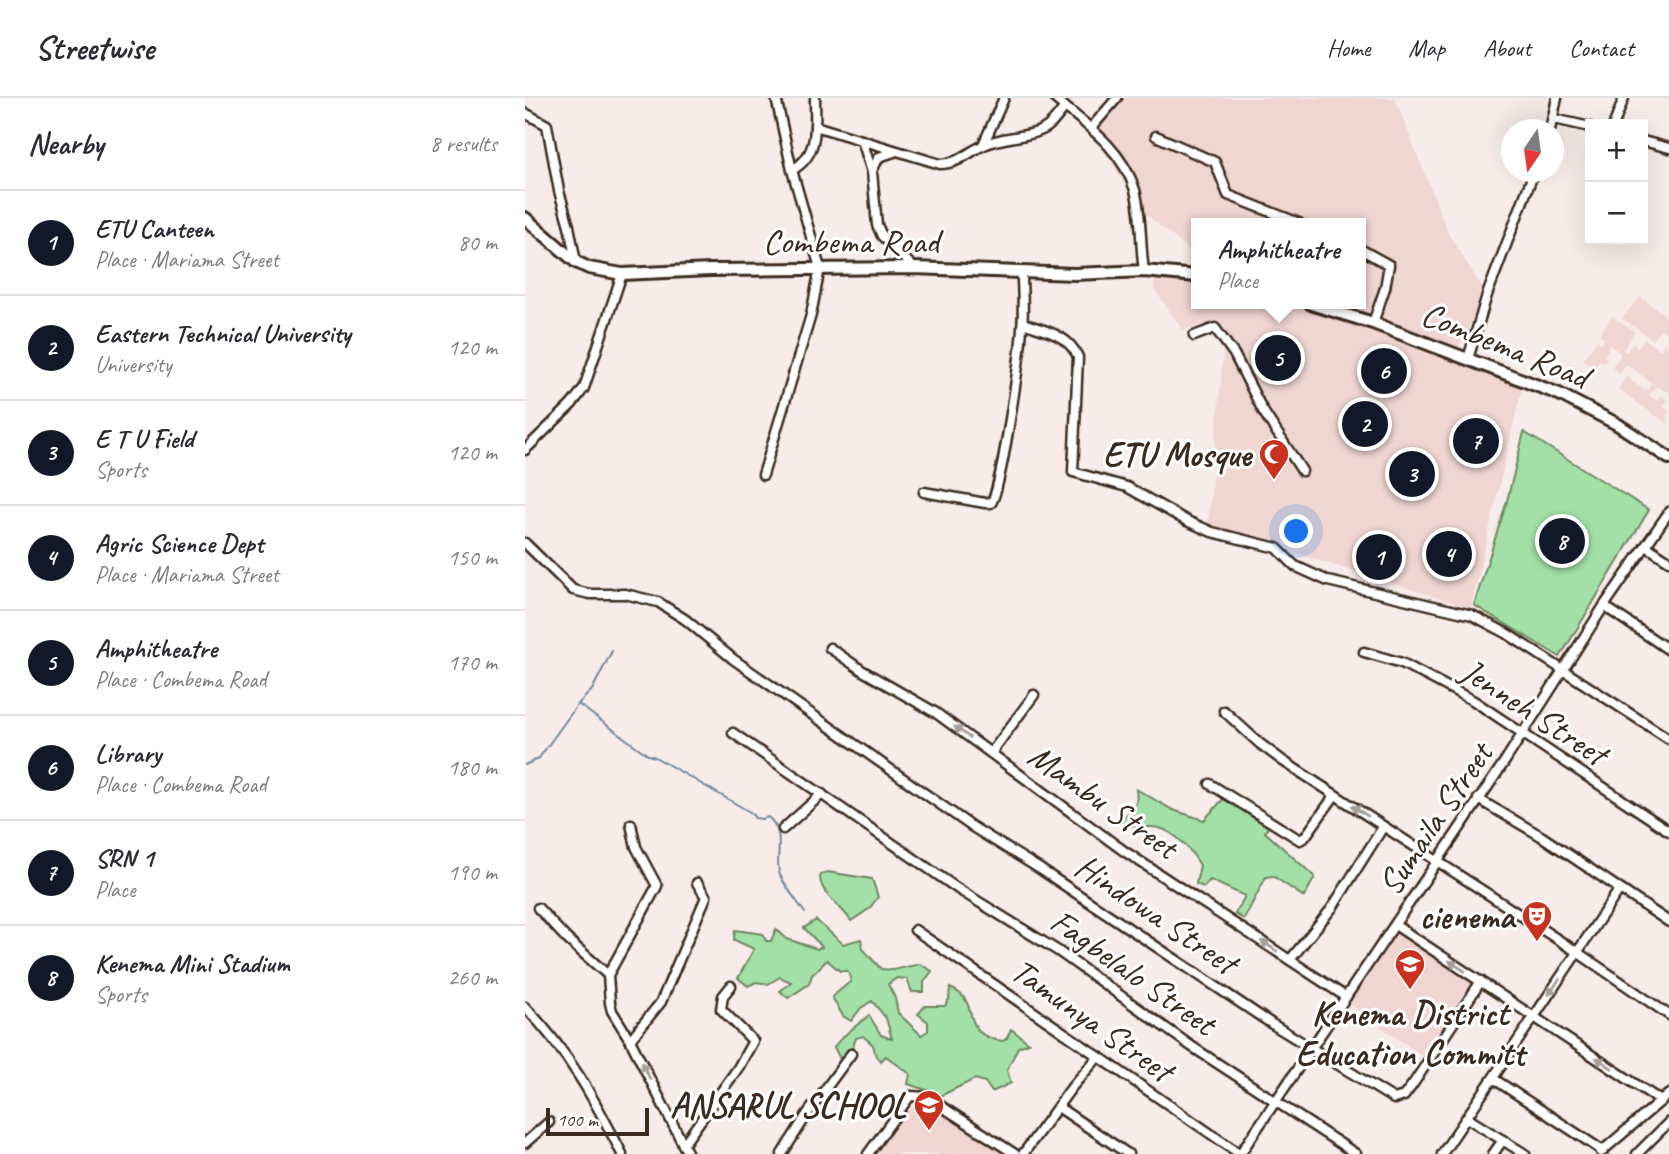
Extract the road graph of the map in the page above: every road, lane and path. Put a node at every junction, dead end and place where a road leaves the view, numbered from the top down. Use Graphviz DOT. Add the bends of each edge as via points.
graph roads {
  1 [pos="776,98"];
  2 [pos="815,98"];
  3 [pos="1004,98"];
  4 [pos="1054,98"];
  5 [pos="1117,98"];
  6 [pos="1557,98"];
  7 [pos="1624,98"];
  8 [pos="1065,107"];
  9 [pos="525,113"];
  10 [pos="1554,119"];
  11 [pos="1616,119"];
  12 [pos="1564,121"];
  13 [pos="815,126"];
  14 [pos="1585,126"];
  15 [pos="1092,127"];
  16 [pos="1156,136"];
  17 [pos="862,140"];
  18 [pos="1648,142"];
  19 [pos="983,145"];
  20 [pos="1669,148"];
  21 [pos="897,151"];
  22 [pos="792,170"];
  23 [pos="872,172"];
  24 [pos="1531,182"];
  25 [pos="525,218"];
  26 [pos="1286,218"];
  27 [pos="1366,252"];
  28 [pos="576,262"];
  29 [pos="820,268"];
  30 [pos="913,268"];
  31 [pos="1144,271"];
  32 [pos="1023,273"];
  33 [pos="622,274"];
  34 [pos="1191,276"];
  35 [pos="1327,309"];
  36 [pos="1023,323"];
  37 [pos="1373,323"];
  38 [pos="1193,336"];
  39 [pos="1468,359"];
  40 [pos="525,450"];
  41 [pos="1669,458"];
  42 [pos="1302,471"];
  43 [pos="762,475"];
  44 [pos="924,492"];
  45 [pos="1669,512"];
  46 [pos="525,543"];
  47 [pos="1646,545"];
  48 [pos="1669,561"];
  49 [pos="1604,606"];
  50 [pos="830,648"];
  51 [pos="1669,650"];
  52 [pos="1364,652"];
  53 [pos="1565,670"];
  54 [pos="1034,695"];
  55 [pos="1224,711"];
  56 [pos="733,733"];
  57 [pos="1523,734"];
  58 [pos="1669,739"];
  59 [pos="991,753"];
  60 [pos="1210,784"];
  61 [pos="822,794"];
  62 [pos="1335,795"];
  63 [pos="1478,799"];
  64 [pos="631,824"];
  65 [pos="1383,827"];
  66 [pos="783,829"];
  67 [pos="1669,831"];
  68 [pos="1438,861"];
  69 [pos="697,883"];
  70 [pos="1619,890"];
  71 [pos="538,908"];
  72 [pos="1669,922"];
  73 [pos="1395,925"];
  74 [pos="915,930"];
  75 [pos="1577,952"];
  76 [pos="1290,960"];
  77 [pos="608,975"];
  78 [pos="1481,981"];
  79 [pos="731,986"];
  80 [pos="1346,997"];
  81 [pos="525,1007"];
  82 [pos="1669,1015"];
  83 [pos="1535,1016"];
  84 [pos="630,1040"];
  85 [pos="1311,1047"];
  86 [pos="851,1054"];
  87 [pos="1098,1057"];
  88 [pos="1494,1079"];
  89 [pos="1669,1094"];
  90 [pos="1275,1101"];
  91 [pos="1661,1101"];
  92 [pos="1058,1107"];
  93 [pos="1467,1118"];
  94 [pos="549,1122"];
  95 [pos="1669,1122"];
  96 [pos="1503,1140"];
  97 [pos="525,1143"];
  98 [pos="683,1145"];
  99 [pos="1601,1152"];
  100 [pos="622,1154"];
  101 [pos="688,1154"];
  102 [pos="782,1154"];
  103 [pos="868,1154"];
  104 [pos="1015,1154"];
  105 [pos="1023,1154"];
  106 [pos="1128,1154"];
  107 [pos="1240,1154"];
  108 [pos="1356,1154"];
  109 [pos="1442,1154"];
  110 [pos="1493,1154"];
  111 [pos="1525,1154"];
  112 [pos="1637,1154"];
  1 -- 22 [label="street"];
  2 -- 13 [label="street"];
  3 -- 19 [label="street"];
  4 -- 8 [label="street"];
  5 -- 15 [label="street"];
  6 -- 10 [label="street"];
  7 -- 11 [label="street"];
  8 -- 15 [label="street"];
  8 -- 19 [label="street" via="1039,132"];
  9 -- 28 [label="street" via="547,125"];
  12 -- 14 [label="street"];
  13 -- 17 [label="street"];
  13 -- 22 [label="street" via="811,153"];
  15 -- 31 [label="street" via="1118,157 1135,190"];
  16 -- 26 [label="street" via="1215,162 1228,195"];
  17 -- 21 [label="street"];
  17 -- 23 [label="street"];
  18 -- 20 [label="street"];
  19 -- 21 [label="street" via="950,164"];
  21 -- 23 [label="street" via="879,158"];
  22 -- 29 [label="street"];
  23 -- 30 [label="street" via="877,225"];
  24 -- 39 [label="street" via="1487,295"];
  25 -- 28 [label="street, Combema Road"];
  27 -- 37 [label="street" via="1389,265"];
  28 -- 33 [label="street, Combema Road"];
  29 -- 30 [label="street, Combema Road"];
  29 -- 33 [label="street, Combema Road"];
  29 -- 43 [label="street" via="811,315"];
  30 -- 32 [label="street, Combema Road"];
  31 -- 32 [label="street, Combema Road"];
  31 -- 34 [label="street, Combema Road"];
  32 -- 36 [label="street"];
  33 -- 40 [label="street" via="584,388"];
  35 -- 37 [label="street, Combema Road"];
  36 -- 44 [label="street" via="994,499 985,503"];
  36 -- 53 [label="street" via="1062,337 1078,357 1073,472 1127,487 1212,532 1277,548 1303,571 1328,581 1472,615"];
  37 -- 39 [label="street, Combema Road"];
  38 -- 42 [label="street" via="1215,328"];
  39 -- 41 [label="street, Combema Road" via="1596,412"];
  45 -- 47 [label="street, Sumaila Street"];
  46 -- 85 [label="street, Hindowa Street" via="573,590 658,602 971,826"];
  47 -- 48 [label="street"];
  47 -- 49 [label="street, Sumaila Street"];
  49 -- 51 [label="street"];
  49 -- 53 [label="street, Sumaila Street"];
  59 -- 50 [label="street, Mambu Street, one-way"];
  52 -- 57 [label="street, Jenneh Street" via="1433,678"];
  53 -- 57 [label="street, Sumaila Street"];
  53 -- 58 [label="street"];
  54 -- 59 [label="street"];
  55 -- 62 [label="street" via="1259,743"];
  56 -- 61 [label="street, Fagbelalo Street"];
  57 -- 63 [label="street, Sumaila Street"];
  57 -- 67 [label="street, Jenneh Street"];
  76 -- 59 [label="street, Mambu Street, one-way" via="1124,851"];
  60 -- 62 [label="street" via="1300,840"];
  61 -- 66 [label="street"];
  61 -- 90 [label="street, Fagbelalo Street"];
  65 -- 62 [label="street, one-way"];
  63 -- 68 [label="street, Sumaila Street"];
  63 -- 70 [label="street"];
  64 -- 77 [label="street" via="633,838 657,886"];
  65 -- 68 [label="street"];
  65 -- 76 [label="street" via="1332,908"];
  68 -- 73 [label="street, Sumaila Street"];
  68 -- 75 [label="street"];
  69 -- 84 [label="street" via="706,901 661,1002"];
  70 -- 72 [label="street"];
  70 -- 75 [label="street"];
  71 -- 77 [label="street"];
  78 -- 73 [label="street, one-way"];
  73 -- 80 [label="street, Sumaila Street"];
  74 -- 87 [label="street, Tamunya Street"];
  75 -- 82 [label="street"];
  75 -- 83 [label="street, one-way"];
  76 -- 80 [label="street, Mambu Street"];
  77 -- 84 [label="street" via="611,1011"];
  78 -- 83 [label="street"];
  78 -- 85 [label="street, Hindowa Street" via="1400,1099"];
  79 -- 98 [label="street" via="721,1009 753,1041"];
  80 -- 85 [label="street, Sumaila Street"];
  81 -- 100 [label="street" via="584,1081"];
  83 -- 88 [label="street"];
  91 -- 83 [label="street, one-way"];
  98 -- 84 [label="street, one-way"];
  85 -- 90 [label="street, Sumaila Street"];
  86 -- 102 [label="street"];
  87 -- 92 [label="street"];
  87 -- 107 [label="street, Tamunya Street"];
  88 -- 93 [label="street"];
  88 -- 99 [label="street"];
  89 -- 91 [label="street"];
  90 -- 107 [label="street, Sumaila Street"];
  90 -- 108 [label="street, Fagbelalo Street"];
  91 -- 99 [label="street"];
  92 -- 105 [label="street"];
  92 -- 106 [label="street"];
  93 -- 96 [label="street"];
  93 -- 109 [label="street"];
  94 -- 97 [label="street"];
  95 -- 112 [label="street"];
  96 -- 110 [label="street"];
  96 -- 111 [label="street"];
  98 -- 101 [label="street"];
  103 -- 104 [label="street" via="914,1095 927,1097"];
}
